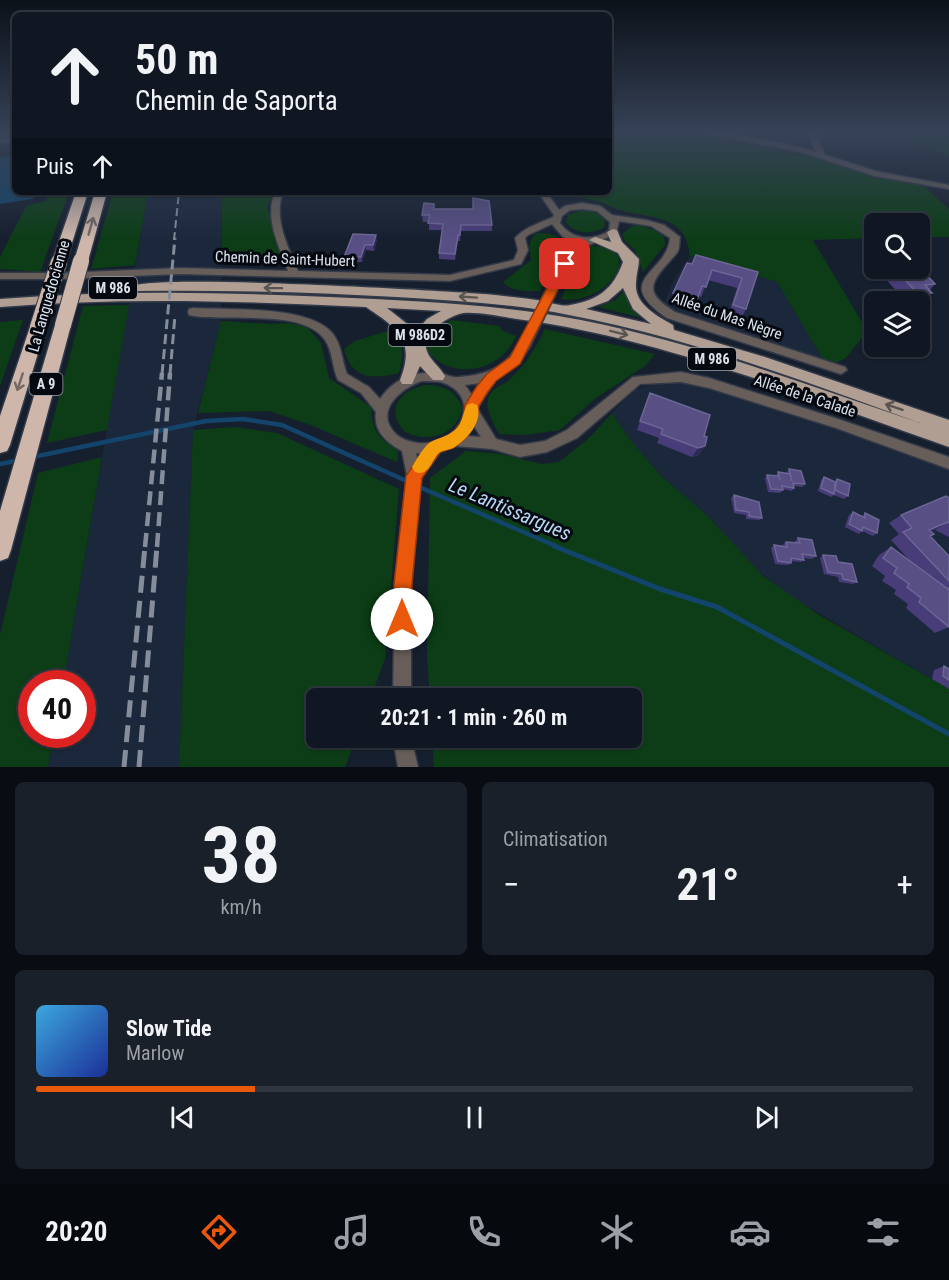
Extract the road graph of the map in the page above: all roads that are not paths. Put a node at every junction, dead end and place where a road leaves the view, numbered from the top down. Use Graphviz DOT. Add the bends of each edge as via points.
graph roads {
  1 [pos="862,169"];
  2 [pos="949,187"];
  3 [pos="81,195"];
  4 [pos="99,195"];
  5 [pos="277,195"];
  6 [pos="544,195"];
  7 [pos="550,204"];
  8 [pos="573,207"];
  9 [pos="557,217"];
  10 [pos="614,225"];
  11 [pos="540,227"];
  12 [pos="565,233"];
  13 [pos="592,240"];
  14 [pos="573,248"];
  15 [pos="294,273"];
  16 [pos="0,276"];
  17 [pos="0,294"];
  18 [pos="0,303"];
  19 [pos="369,303"];
  20 [pos="460,308"];
  21 [pos="570,310"];
  22 [pos="193,312"];
  23 [pos="683,338"];
  24 [pos="841,370"];
  25 [pos="438,376"];
  26 [pos="491,377"];
  27 [pos="407,380"];
  28 [pos="454,382"];
  29 [pos="394,388"];
  30 [pos="365,390"];
  31 [pos="381,409"];
  32 [pos="472,409"];
  33 [pos="949,427"];
  34 [pos="454,440"];
  35 [pos="949,440"];
  36 [pos="492,443"];
  37 [pos="0,445"];
  38 [pos="408,447"];
  39 [pos="435,448"];
  40 [pos="949,463"];
  41 [pos="414,476"];
  42 [pos="0,550"];
  43 [pos="402,688"];
  44 [pos="404,748"];
  45 [pos="408,767"];
  1 -- 2 [label="street"];
  3 -- 37 [label="highway, La Languedocienne / A 9, one-way, bridge"];
  42 -- 4 [label="highway, La Languedocienne / A 9, one-way, bridge"];
  5 -- 15 [label="street" via="273,214"];
  6 -- 7 [label="street"];
  7 -- 8 [label="street"];
  7 -- 9 [label="street"];
  8 -- 9 [label="street, Chemin de Saint-Hubert"];
  8 -- 10 [label="street" via="600,209"];
  9 -- 11 [label="street, Chemin de Saint-Hubert"];
  9 -- 12 [label="street"];
  10 -- 13 [label="street, Allée du Mas Nègre"];
  10 -- 23 [label="main road, M 986" via="617,243 633,259 629,292 633,300 653,319"];
  10 -- 24 [label="street, Allée du Mas Nègre" via="635,221 661,226 675,237 674,250 645,287 657,307 671,315"];
  11 -- 12 [label="street"];
  11 -- 15 [label="street, Chemin de Saint-Hubert" via="520,238 523,250 518,262 450,278"];
  12 -- 13 [label="street"];
  12 -- 14 [label="street"];
  13 -- 14 [label="street, Allée du Mas Nègre"];
  13 -- 21 [label="main road, M 986" via="622,251 629,262 626,272 618,288 604,300"];
  14 -- 26 [label="street, bridge" via="525,345 515,360"];
  15 -- 16 [label="street, Chemin de Saint-Hubert" via="181,271"];
  21 -- 17 [label="main road, M 986, one-way" via="467,297 302,288 176,286"];
  18 -- 19 [label="main road, M 986" via="165,297"];
  19 -- 20 [label="main road, M 986"];
  19 -- 27 [label="main road" via="408,332 415,365"];
  20 -- 25 [label="main road, M 986D2" via="430,322 419,337 422,362"];
  20 -- 35 [label="main road, M 986, one-way" via="562,321 646,340 735,366"];
  21 -- 23 [label="main road, M 986"];
  22 -- 30 [label="street" via="292,317 313,323 329,337 342,377"];
  33 -- 23 [label="main road, M 986, one-way"];
  25 -- 27 [label="street"];
  25 -- 28 [label="street"];
  26 -- 28 [label="street"];
  26 -- 32 [label="street"];
  27 -- 29 [label="street"];
  28 -- 32 [label="street" via="466,392"];
  29 -- 30 [label="street"];
  29 -- 31 [label="street"];
  30 -- 31 [label="street"];
  31 -- 38 [label="street" via="383,427"];
  32 -- 34 [label="street" via="467,428"];
  32 -- 36 [label="street"];
  34 -- 36 [label="street, Allée de la Calade"];
  34 -- 39 [label="street"];
  36 -- 40 [label="street, Allée de la Calade" via="519,451 547,446 572,434 637,380 675,377 750,396"];
  38 -- 39 [label="street"];
  38 -- 41 [label="street"];
  39 -- 41 [label="street"];
  41 -- 43 [label="street" via="403,584"];
  44 -- 45 [label="street"];
}
